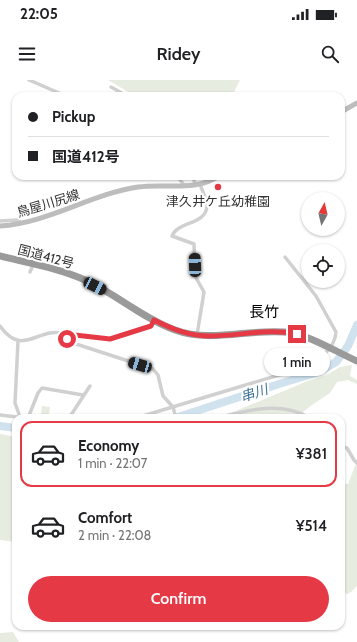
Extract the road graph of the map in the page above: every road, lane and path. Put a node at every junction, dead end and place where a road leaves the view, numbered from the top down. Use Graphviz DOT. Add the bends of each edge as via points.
graph roads {
  1 [pos="28,80"];
  2 [pos="112,87"];
  3 [pos="56,92"];
  4 [pos="120,92"];
  5 [pos="357,103"];
  6 [pos="345,110"];
  7 [pos="180,180"];
  8 [pos="196,180"];
  9 [pos="212,180"];
  10 [pos="198,184"];
  11 [pos="184,185"];
  12 [pos="0,221"];
  13 [pos="21,223"];
  14 [pos="0,226"];
  15 [pos="0,256"];
  16 [pos="285,258"];
  17 [pos="154,320"];
  18 [pos="0,326"];
  19 [pos="66,334"];
  20 [pos="197,335"];
  21 [pos="18,340"];
  22 [pos="331,349"];
  23 [pos="357,361"];
  24 [pos="90,386"];
  25 [pos="83,395"];
  26 [pos="173,408"];
  27 [pos="19,414"];
  28 [pos="29,414"];
  29 [pos="71,414"];
  30 [pos="151,414"];
  31 [pos="175,414"];
  32 [pos="234,414"];
  33 [pos="302,414"];
  34 [pos="0,415"];
  35 [pos="12,416"];
  36 [pos="345,447"];
  37 [pos="357,463"];
  1 -- 3 [label="street"];
  2 -- 4 [label="street"];
  5 -- 6 [label="main road"];
  7 -- 11 [label="street"];
  8 -- 10 [label="street"];
  9 -- 10 [label="main road, 鳥屋川尻線"];
  10 -- 11 [label="main road, 鳥屋川尻線"];
  10 -- 20 [label="street" via="206,201 204,213 199,219 178,229 172,236 194,244 196,276 204,292"];
  11 -- 13 [label="main road, 鳥屋川尻線" via="128,189"];
  12 -- 13 [label="street" via="18,220"];
  13 -- 14 [label="main road, 鳥屋川尻線"];
  15 -- 17 [label="highway, 国道412号" via="31,268 84,280"];
  16 -- 22 [label="street" via="316,296 336,332"];
  17 -- 19 [label="street" via="151,326 110,339"];
  17 -- 20 [label="highway, 国道412号" via="176,330"];
  18 -- 21 [label="street" via="10,338"];
  19 -- 21 [label="street" via="48,333 35,336 28,341"];
  19 -- 26 [label="street" via="67,339 74,343 153,369 158,375 164,396"];
  20 -- 22 [label="highway, 国道412号" via="291,333"];
  21 -- 27 [label="street" via="15,404"];
  22 -- 23 [label="highway, 国道412号"];
  22 -- 26 [label="street" via="305,367"];
  24 -- 25 [label="street"];
  25 -- 28 [label="street" via="42,388"];
  25 -- 29 [label="street"];
  26 -- 30 [label="street"];
  26 -- 31 [label="street"];
  32 -- 33 [label="street" via="256,409 293,410"];
  34 -- 35 [label="street"];
  36 -- 37 [label="street"];
}
